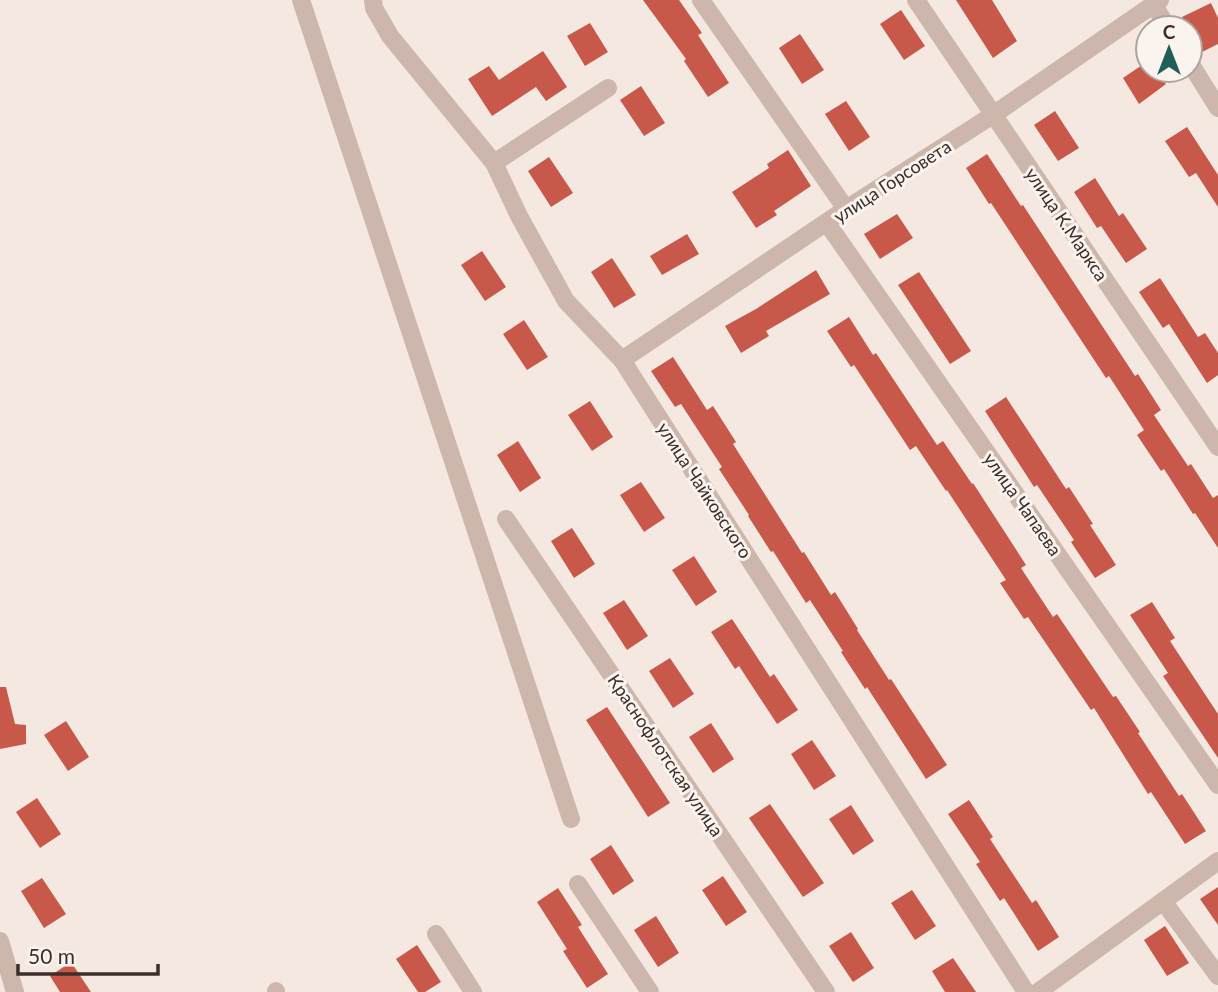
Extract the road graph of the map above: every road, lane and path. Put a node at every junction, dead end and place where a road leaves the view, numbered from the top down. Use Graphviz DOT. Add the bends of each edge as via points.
graph roads {
  1 [pos="301,0"];
  2 [pos="373,0"];
  3 [pos="701,0"];
  4 [pos="916,0"];
  5 [pos="1157,2"];
  6 [pos="1203,84"];
  7 [pos="608,88"];
  8 [pos="1218,108"];
  9 [pos="993,115"];
  10 [pos="494,163"];
  11 [pos="846,209"];
  12 [pos="827,223"];
  13 [pos="622,360"];
  14 [pos="1218,447"];
  15 [pos="506,519"];
  16 [pos="1218,785"];
  17 [pos="571,819"];
  18 [pos="1218,861"];
  19 [pos="578,884"];
  20 [pos="1163,901"];
  21 [pos="436,934"];
  22 [pos="0,941"];
  23 [pos="1218,976"];
  24 [pos="15,992"];
  25 [pos="473,992"];
  26 [pos="650,992"];
  27 [pos="826,992"];
  28 [pos="1026,992"];
  29 [pos="1038,992"];
  1 -- 17 [label="street"];
  2 -- 10 [label="street, улица Чайковского" via="390,36"];
  3 -- 11 [label="street"];
  4 -- 9 [label="street, улица К.Маркса"];
  5 -- 9 [label="street, улица Горсовета"];
  6 -- 8 [label="street"];
  7 -- 10 [label="street"];
  9 -- 11 [label="street, улица Горсовета"];
  9 -- 14 [label="street, улица К.Маркса"];
  10 -- 13 [label="street, улица Чайковского" via="566,301"];
  11 -- 12 [label="street, улица Горсовета"];
  12 -- 13 [label="street, улица Горсовета"];
  12 -- 16 [label="street, улица Чапаева"];
  13 -- 28 [label="street, улица Чайковского"];
  15 -- 27 [label="street, Краснофлотская улица"];
  18 -- 20 [label="street"];
  19 -- 26 [label="street"];
  20 -- 23 [label="street"];
  20 -- 29 [label="street"];
  21 -- 25 [label="street"];
  22 -- 24 [label="street"];
}
